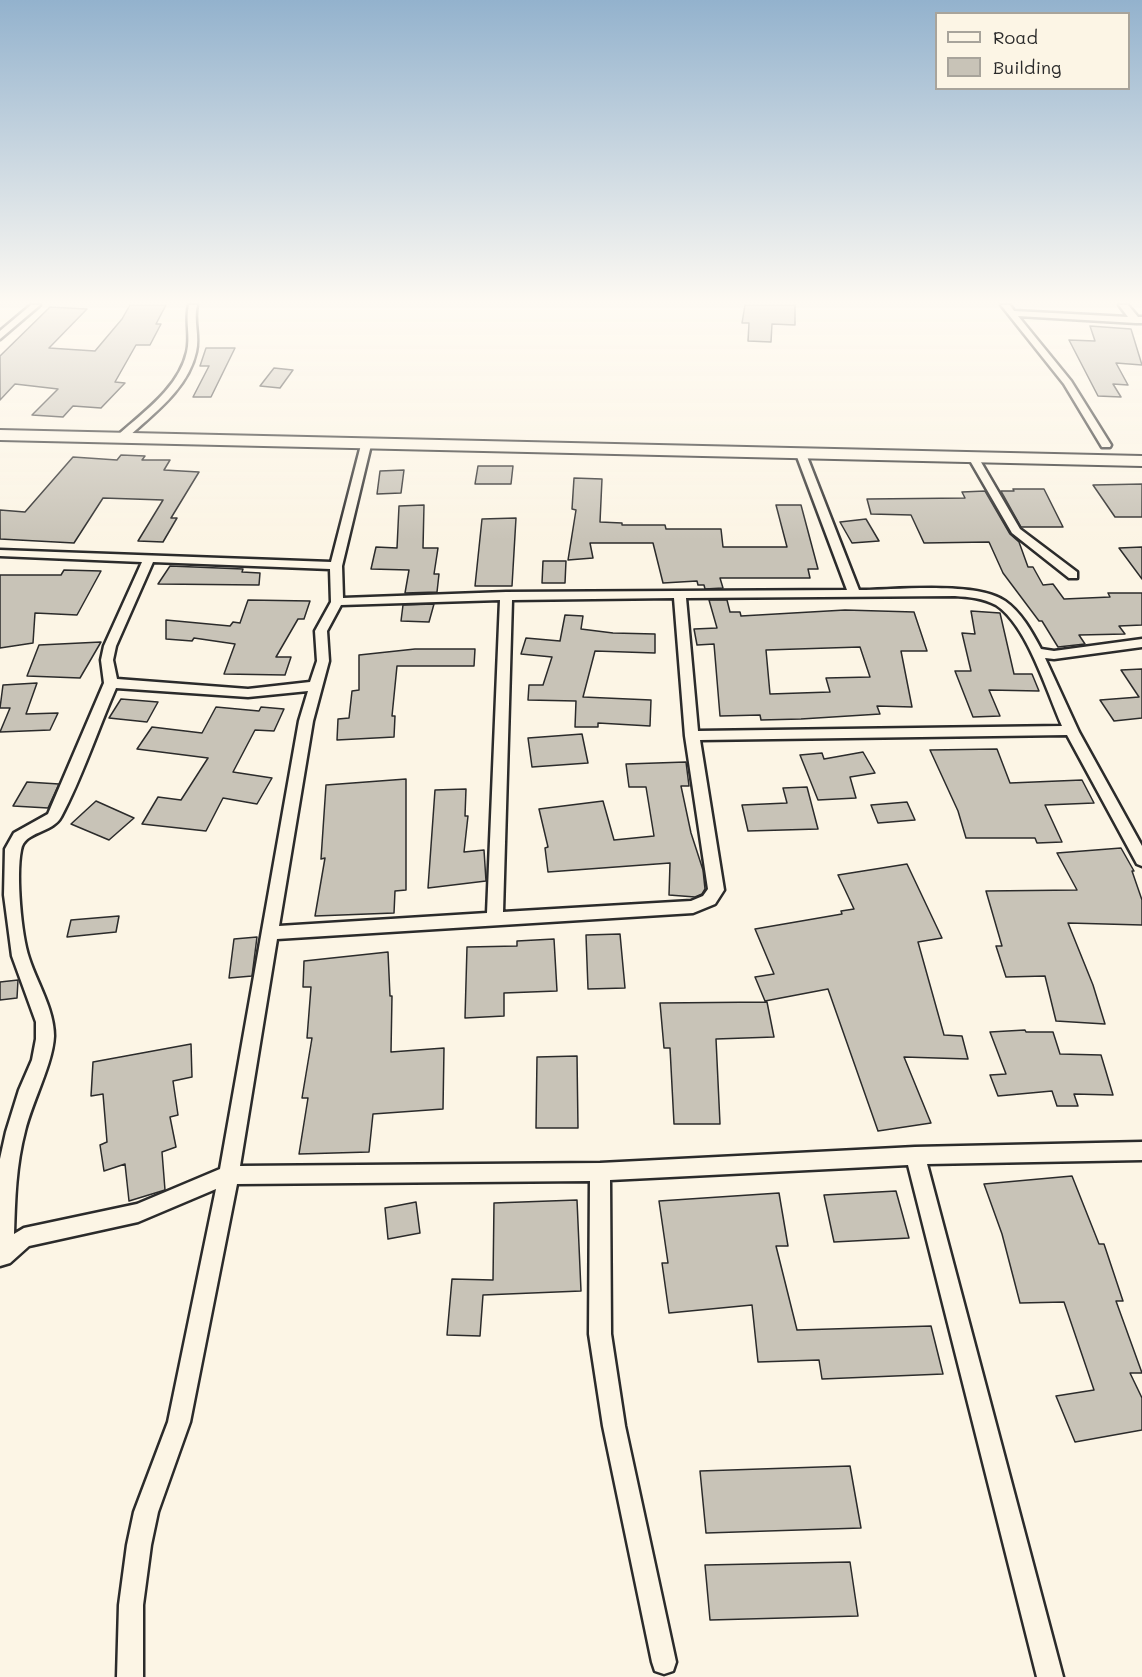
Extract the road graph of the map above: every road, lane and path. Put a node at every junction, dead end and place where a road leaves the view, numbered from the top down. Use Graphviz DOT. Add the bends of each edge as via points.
graph roads {
  1 [pos="174,383"];
  2 [pos="1068,383"];
  3 [pos="0,423"];
  4 [pos="129,431"];
  5 [pos="0,435"];
  6 [pos="366,445"];
  7 [pos="1106,446"];
  8 [pos="1142,447"];
  9 [pos="801,454"];
  10 [pos="973,457"];
  11 [pos="1142,461"];
  12 [pos="0,553"];
  13 [pos="150,557"];
  14 [pos="336,566"];
  15 [pos="1073,575"];
  16 [pos="854,593"];
  17 [pos="680,595"];
  18 [pos="506,596"];
  19 [pos="337,602"];
  20 [pos="1142,643"];
  21 [pos="1035,652"];
  22 [pos="111,683"];
  23 [pos="316,686"];
  24 [pos="1071,730"];
  25 [pos="692,736"];
  26 [pos="1142,861"];
  27 [pos="495,918"];
  28 [pos="268,933"];
  29 [pos="1142,1151"];
  30 [pos="915,1156"];
  31 [pos="600,1172"];
  32 [pos="229,1175"];
  33 [pos="2,1256"];
  34 [pos="664,1662"];
  35 [pos="130,1677"];
  36 [pos="1050,1677"];
  1 -- 4 [label="street"];
  2 -- 7 [label="street"];
  3 -- 4 [label="main road"];
  4 -- 5 [label="main road"];
  4 -- 6 [label="main road"];
  4 -- 7 [label="main road"];
  6 -- 9 [label="main road"];
  6 -- 14 [label="street"];
  7 -- 8 [label="main road"];
  9 -- 10 [label="main road"];
  9 -- 16 [label="street"];
  10 -- 11 [label="main road"];
  10 -- 15 [label="street" via="1016,531"];
  12 -- 13 [label="street"];
  13 -- 14 [label="street"];
  13 -- 22 [label="street" via="110,646 107,660"];
  14 -- 19 [label="street"];
  16 -- 17 [label="street"];
  16 -- 21 [label="street" via="985,596 1002,604"];
  17 -- 18 [label="street"];
  17 -- 25 [label="street"];
  18 -- 19 [label="street"];
  18 -- 27 [label="street"];
  19 -- 23 [label="street" via="321,631 323,661"];
  20 -- 21 [label="street" via="1054,655"];
  21 -- 24 [label="street"];
  22 -- 23 [label="street" via="248,693"];
  22 -- 33 [label="street" via="54,817 20,837 13,849 12,895 20,956 45,1022 45,1039 15,1132 6,1176"];
  23 -- 28 [label="street" via="306,721"];
  24 -- 25 [label="street"];
  24 -- 26 [label="street"];
  25 -- 27 [label="street" via="716,890 709,900 693,907"];
  27 -- 28 [label="street"];
  28 -- 32 [label="street"];
  29 -- 30 [label="street"];
  30 -- 31 [label="street"];
  30 -- 36 [label="street"];
  31 -- 32 [label="street"];
  31 -- 34 [label="street" via="600,1334 614,1426"];
  32 -- 33 [label="street" via="138,1213 24,1239"];
  32 -- 35 [label="street" via="179,1422 146,1512 139,1545 130,1605"];
}
